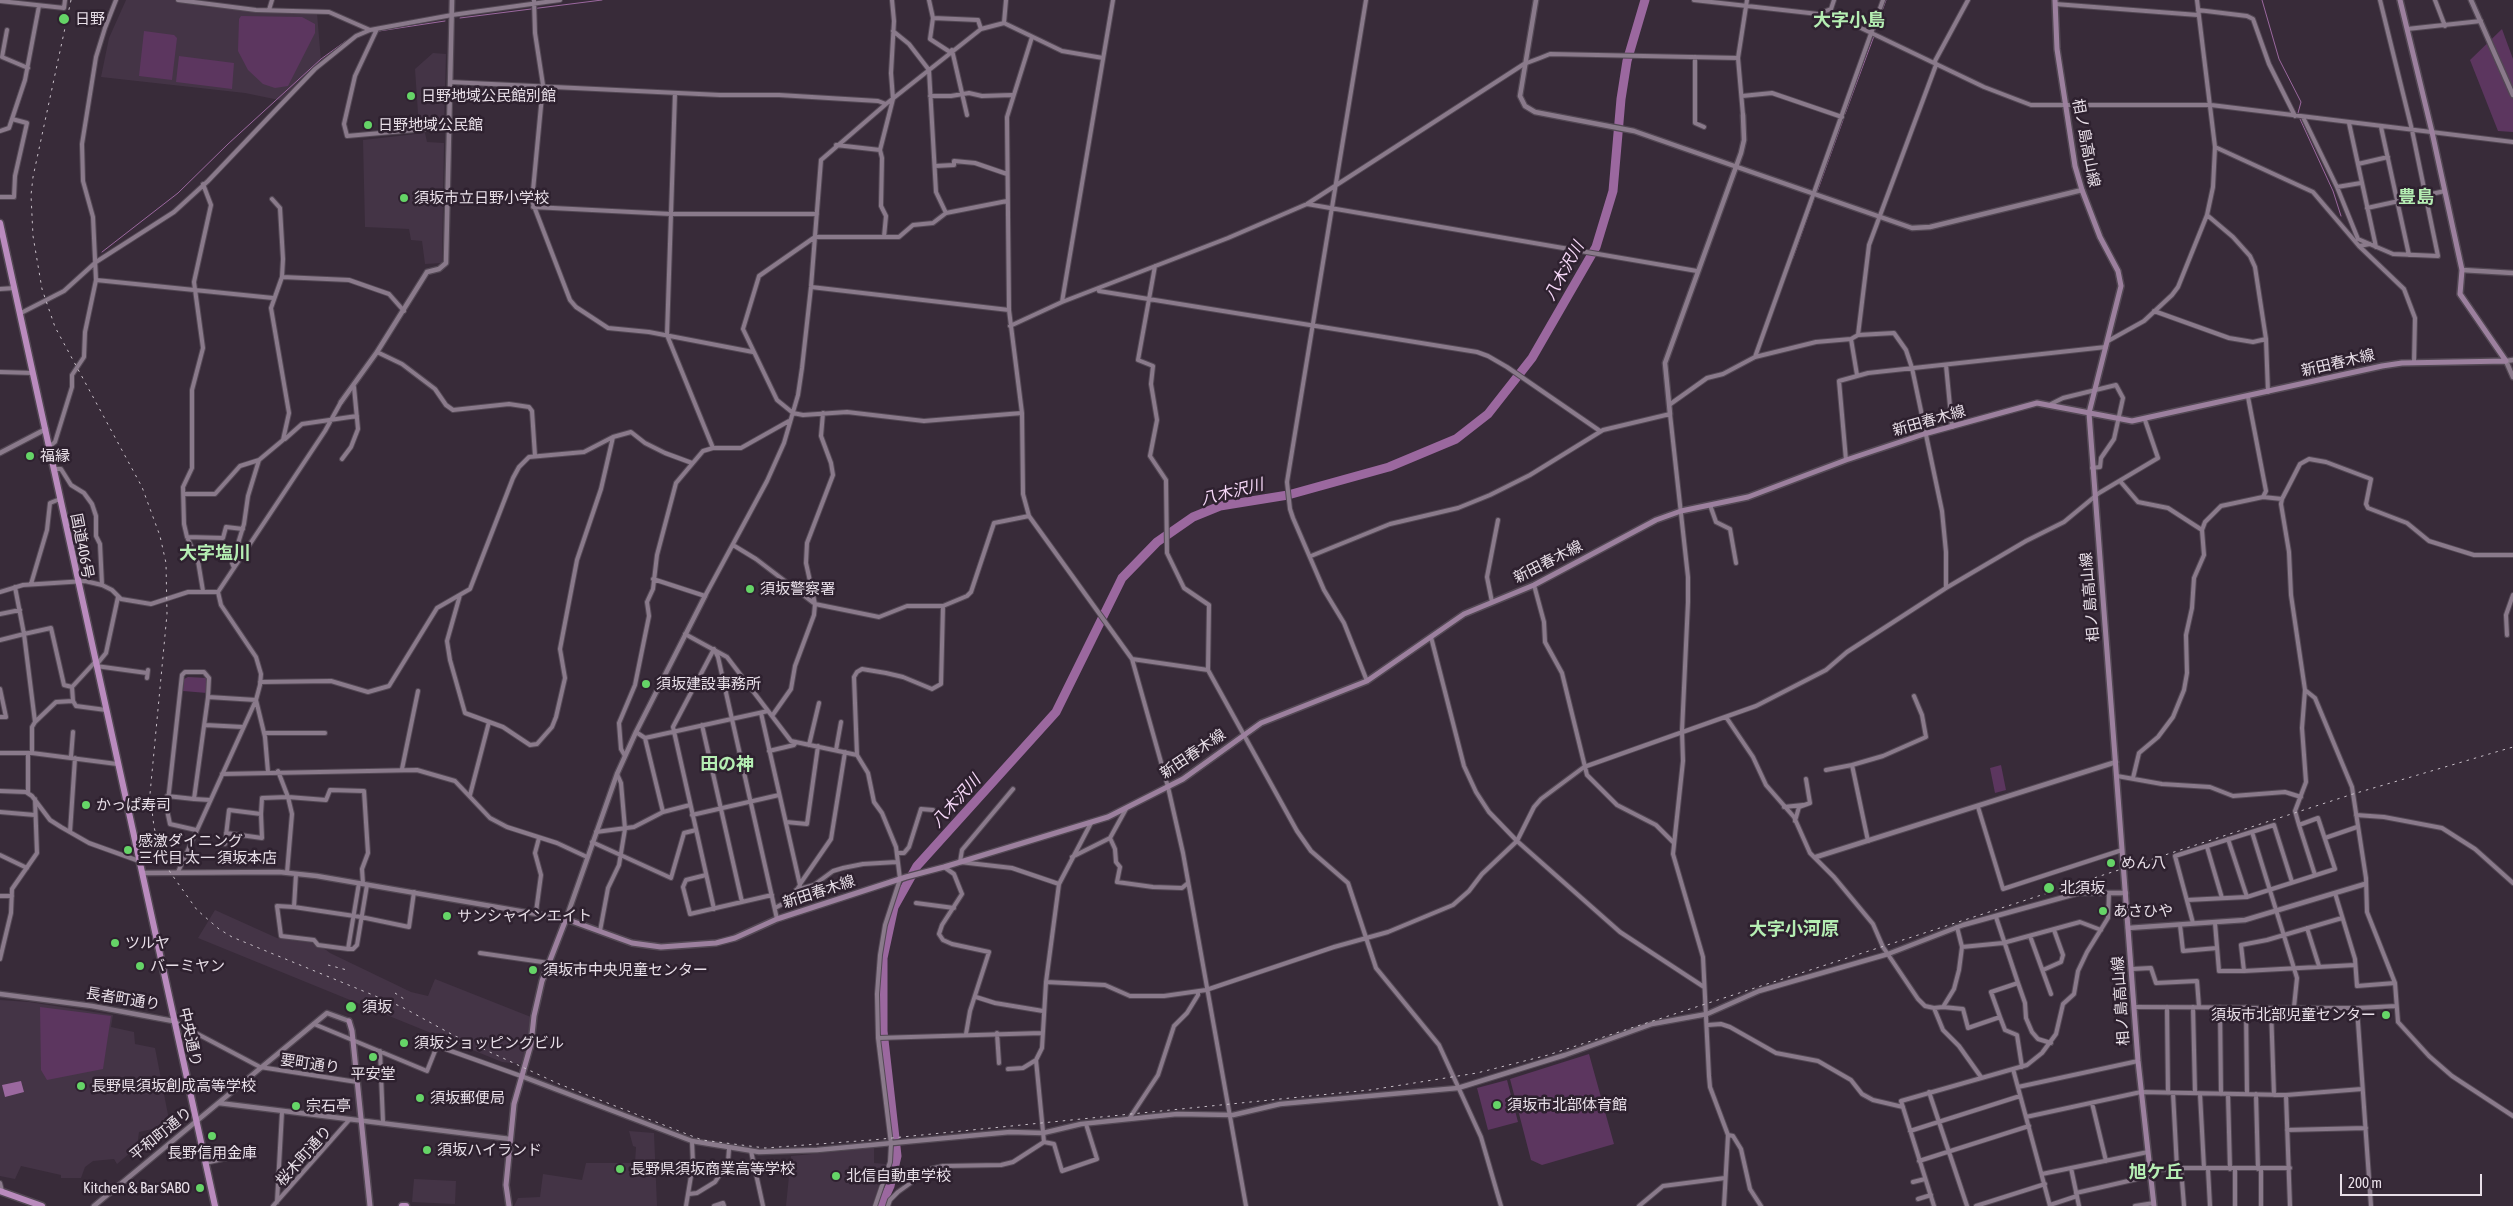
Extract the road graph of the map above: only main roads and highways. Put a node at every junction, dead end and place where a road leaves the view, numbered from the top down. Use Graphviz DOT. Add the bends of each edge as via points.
graph roads {
  1 [pos="2400,0"];
  2 [pos="2055,2"];
  3 [pos="0,223"];
  4 [pos="2089,413"];
  5 [pos="142,873"];
  6 [pos="348,1022"];
  7 [pos="1,1191"];
  8 [pos="2154,1204"];
  9 [pos="42,1206"];
  10 [pos="215,1206"];
  11 [pos="370,1206"];
  12 [pos="402,1206"];
  13 [pos="406,1206"];
  14 [pos="509,1206"];
  1 -- 4 [label="main road, 新田春木線" via="2462,270 2460,294 2506,361 2414,363 2371,368 2145,420 2118,420"];
  2 -- 4 [label="main road, 相ノ島高山線" via="2057,49 2075,166 2121,286"];
  3 -- 5 [label="highway, 国道406号"];
  4 -- 8 [label="main road, 相ノ島高山線" via="2138,1061"];
  4 -- 14 [label="main road, 新田春木線" via="2051,404 2030,405 1924,434 1748,497 1656,520 1534,585 1464,614 1367,681 1261,722 1183,779 1091,823 906,876 777,919 735,938 696,946 661,947 632,943 566,919 542,981 531,1044 514,1104 506,1185"];
  5 -- 10 [label="highway, 中央通り"];
  6 -- 11 [label="main road" via="353,1041"];
  7 -- 9 [label="highway"];
  12 -- 13 [label="highway"];
}
